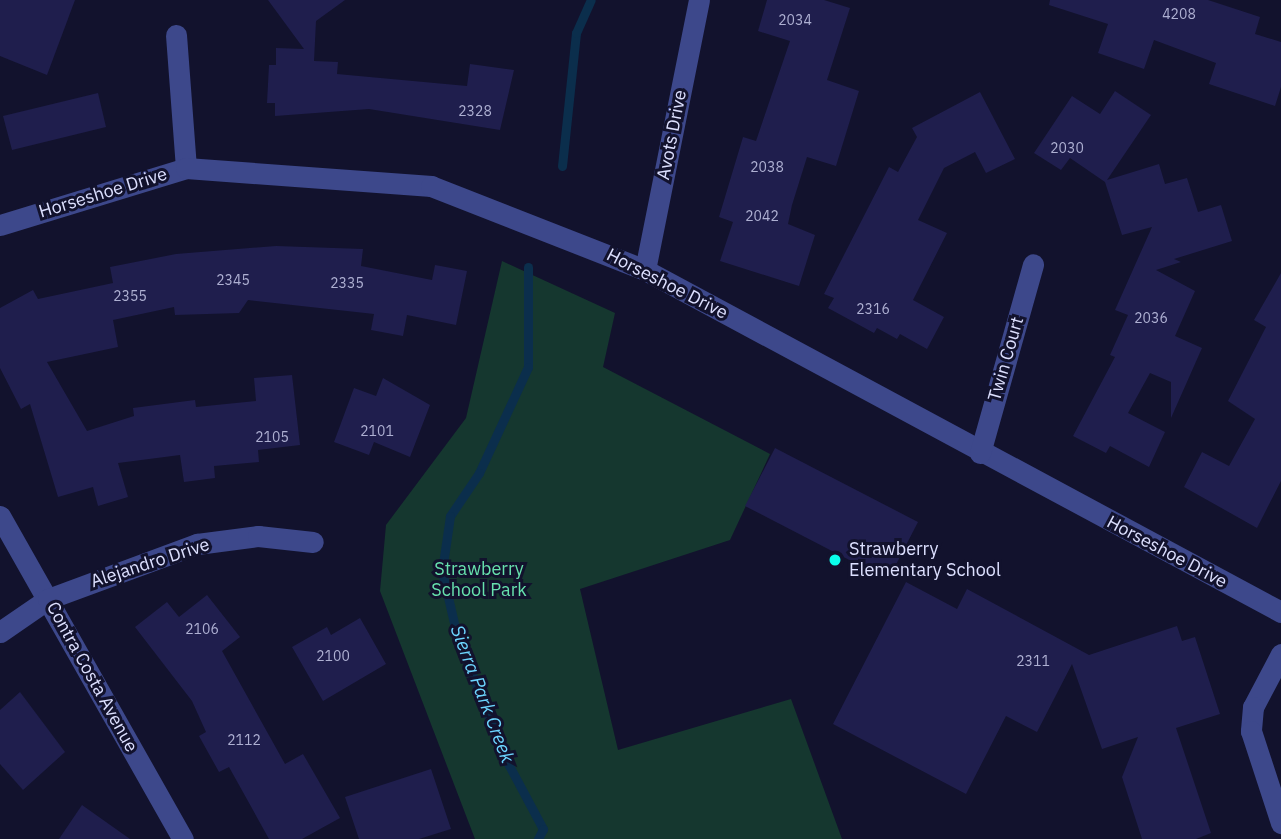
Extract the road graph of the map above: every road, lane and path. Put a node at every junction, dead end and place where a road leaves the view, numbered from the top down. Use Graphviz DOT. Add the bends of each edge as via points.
graph roads {
  1 [pos="699,0"];
  2 [pos="176,35"];
  3 [pos="186,168"];
  4 [pos="0,225"];
  5 [pos="1033,264"];
  6 [pos="645,270"];
  7 [pos="980,453"];
  8 [pos="0,516"];
  9 [pos="313,542"];
  10 [pos="48,598"];
  11 [pos="1281,612"];
  12 [pos="0,632"];
  13 [pos="1281,654"];
  14 [pos="1281,823"];
  15 [pos="183,839"];
  1 -- 6 [label="street, Avots Drive"];
  2 -- 3 [label="street"];
  3 -- 4 [label="street, Horseshoe Drive"];
  3 -- 6 [label="street, Horseshoe Drive" via="431,186"];
  5 -- 7 [label="street, Twin Court"];
  6 -- 7 [label="street, Horseshoe Drive"];
  7 -- 11 [label="street, Horseshoe Drive"];
  8 -- 10 [label="street, Contra Costa Avenue"];
  9 -- 10 [label="street, Alejandro Drive" via="258,536 197,544"];
  10 -- 12 [label="street, Alejandro Drive"];
  10 -- 15 [label="street, Contra Costa Avenue"];
  13 -- 14 [label="street" via="1254,707 1251,731"];
}
